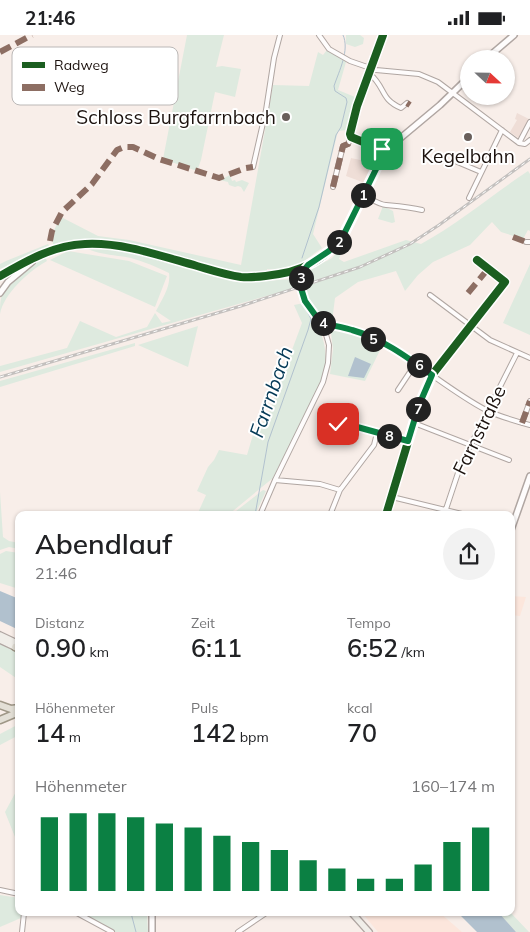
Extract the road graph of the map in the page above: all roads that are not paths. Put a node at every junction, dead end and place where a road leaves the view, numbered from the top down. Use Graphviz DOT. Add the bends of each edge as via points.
graph roads {
  1 [pos="280,35"];
  2 [pos="319,35"];
  3 [pos="383,35"];
  4 [pos="514,35"];
  5 [pos="496,50"];
  6 [pos="372,69"];
  7 [pos="370,74"];
  8 [pos="460,86"];
  9 [pos="364,89"];
  10 [pos="453,93"];
  11 [pos="407,103"];
  12 [pos="530,122"];
  13 [pos="502,130"];
  14 [pos="351,137"];
  15 [pos="530,140"];
  16 [pos="521,144"];
  17 [pos="378,147"];
  18 [pos="385,151"];
  19 [pos="455,161"];
  20 [pos="253,167"];
  21 [pos="481,172"];
  22 [pos="333,187"];
  23 [pos="363,195"];
  24 [pos="468,198"];
  25 [pos="422,210"];
  26 [pos="45,253"];
  27 [pos="477,260"];
  28 [pos="308,265"];
  29 [pos="296,271"];
  30 [pos="0,276"];
  31 [pos="300,285"];
  32 [pos="0,293"];
  33 [pos="430,295"];
  34 [pos="321,323"];
  35 [pos="471,326"];
  36 [pos="336,327"];
  37 [pos="325,331"];
  38 [pos="516,353"];
  39 [pos="530,358"];
  40 [pos="416,363"];
  41 [pos="432,375"];
  42 [pos="398,390"];
  43 [pos="530,401"];
  44 [pos="488,411"];
  45 [pos="414,423"];
  46 [pos="522,423"];
  47 [pos="338,424"];
  48 [pos="530,425"];
  49 [pos="377,433"];
  50 [pos="408,441"];
  51 [pos="471,445"];
  52 [pos="509,460"];
  53 [pos="530,476"];
  54 [pos="275,480"];
  55 [pos="340,490"];
  56 [pos="392,497"];
  57 [pos="446,509"];
  58 [pos="262,511"];
  59 [pos="332,511"];
  60 [pos="387,511"];
  61 [pos="453,511"];
  62 [pos="515,519"];
  63 [pos="0,635"];
  64 [pos="0,640"];
  65 [pos="15,645"];
  66 [pos="15,646"];
  67 [pos="0,705"];
  68 [pos="15,708"];
  69 [pos="15,714"];
  70 [pos="0,720"];
  71 [pos="0,890"];
  72 [pos="15,893"];
  73 [pos="24,916"];
  74 [pos="83,916"];
  75 [pos="152,916"];
  76 [pos="262,916"];
  77 [pos="355,916"];
  78 [pos="22,932"];
  79 [pos="112,932"];
  80 [pos="152,932"];
  81 [pos="238,932"];
  82 [pos="369,932"];
  1 -- 20 [label="street"];
  2 -- 6 [label="street" via="336,55"];
  3 -- 6 [label="street"];
  4 -- 5 [label="street"];
  6 -- 7 [label="street"];
  6 -- 10 [label="street" via="428,77"];
  7 -- 9 [label="street"];
  7 -- 11 [label="street" via="391,104 401,108"];
  8 -- 10 [label="street"];
  10 -- 13 [label="street"];
  10 -- 18 [label="street"];
  12 -- 16 [label="street"];
  13 -- 16 [label="street"];
  13 -- 21 [label="street"];
  14 -- 22 [label="street" via="343,146"];
  15 -- 16 [label="street"];
  17 -- 18 [label="street"];
  18 -- 23 [label="street"];
  19 -- 21 [label="street"];
  21 -- 24 [label="street"];
  23 -- 25 [label="street" via="385,205"];
  23 -- 28 [label="street" via="343,236 329,251"];
  26 -- 29 [label="street" via="62,246 100,243 235,276"];
  26 -- 30 [label="street"];
  26 -- 32 [label="street" via="8,282"];
  27 -- 35 [label="street" via="505,282"];
  28 -- 29 [label="street"];
  28 -- 31 [label="street"];
  29 -- 31 [label="street"];
  31 -- 34 [label="street" via="305,301"];
  33 -- 35 [label="street"];
  34 -- 36 [label="street"];
  34 -- 37 [label="street"];
  35 -- 38 [label="street"];
  35 -- 41 [label="street"];
  36 -- 37 [label="street"];
  36 -- 40 [label="street" via="365,335"];
  37 -- 54 [label="street" via="329,357 326,375"];
  38 -- 39 [label="street"];
  38 -- 44 [label="street, Farnstraße"];
  40 -- 41 [label="street"];
  40 -- 42 [label="street"];
  41 -- 44 [label="street"];
  41 -- 45 [label="street"];
  43 -- 46 [label="street"];
  44 -- 46 [label="street"];
  44 -- 51 [label="street, Farnstraße"];
  45 -- 50 [label="street"];
  45 -- 51 [label="street"];
  46 -- 48 [label="street"];
  47 -- 49 [label="street"];
  49 -- 50 [label="street"];
  49 -- 55 [label="street" via="374,445"];
  50 -- 56 [label="street"];
  51 -- 52 [label="street"];
  51 -- 57 [label="street, Farnstraße"];
  53 -- 62 [label="street"];
  54 -- 55 [label="street"];
  54 -- 58 [label="street"];
  55 -- 59 [label="street"];
  56 -- 57 [label="street"];
  56 -- 60 [label="street"];
  57 -- 61 [label="street"];
  63 -- 65 [label="main road"];
  64 -- 66 [label="main road"];
  67 -- 68 [label="main road"];
  69 -- 70 [label="main road"];
  71 -- 72 [label="street"];
  73 -- 78 [label="street"];
  74 -- 79 [label="street"];
  75 -- 80 [label="street"];
  76 -- 81 [label="street"];
  77 -- 82 [label="main road"];
}
